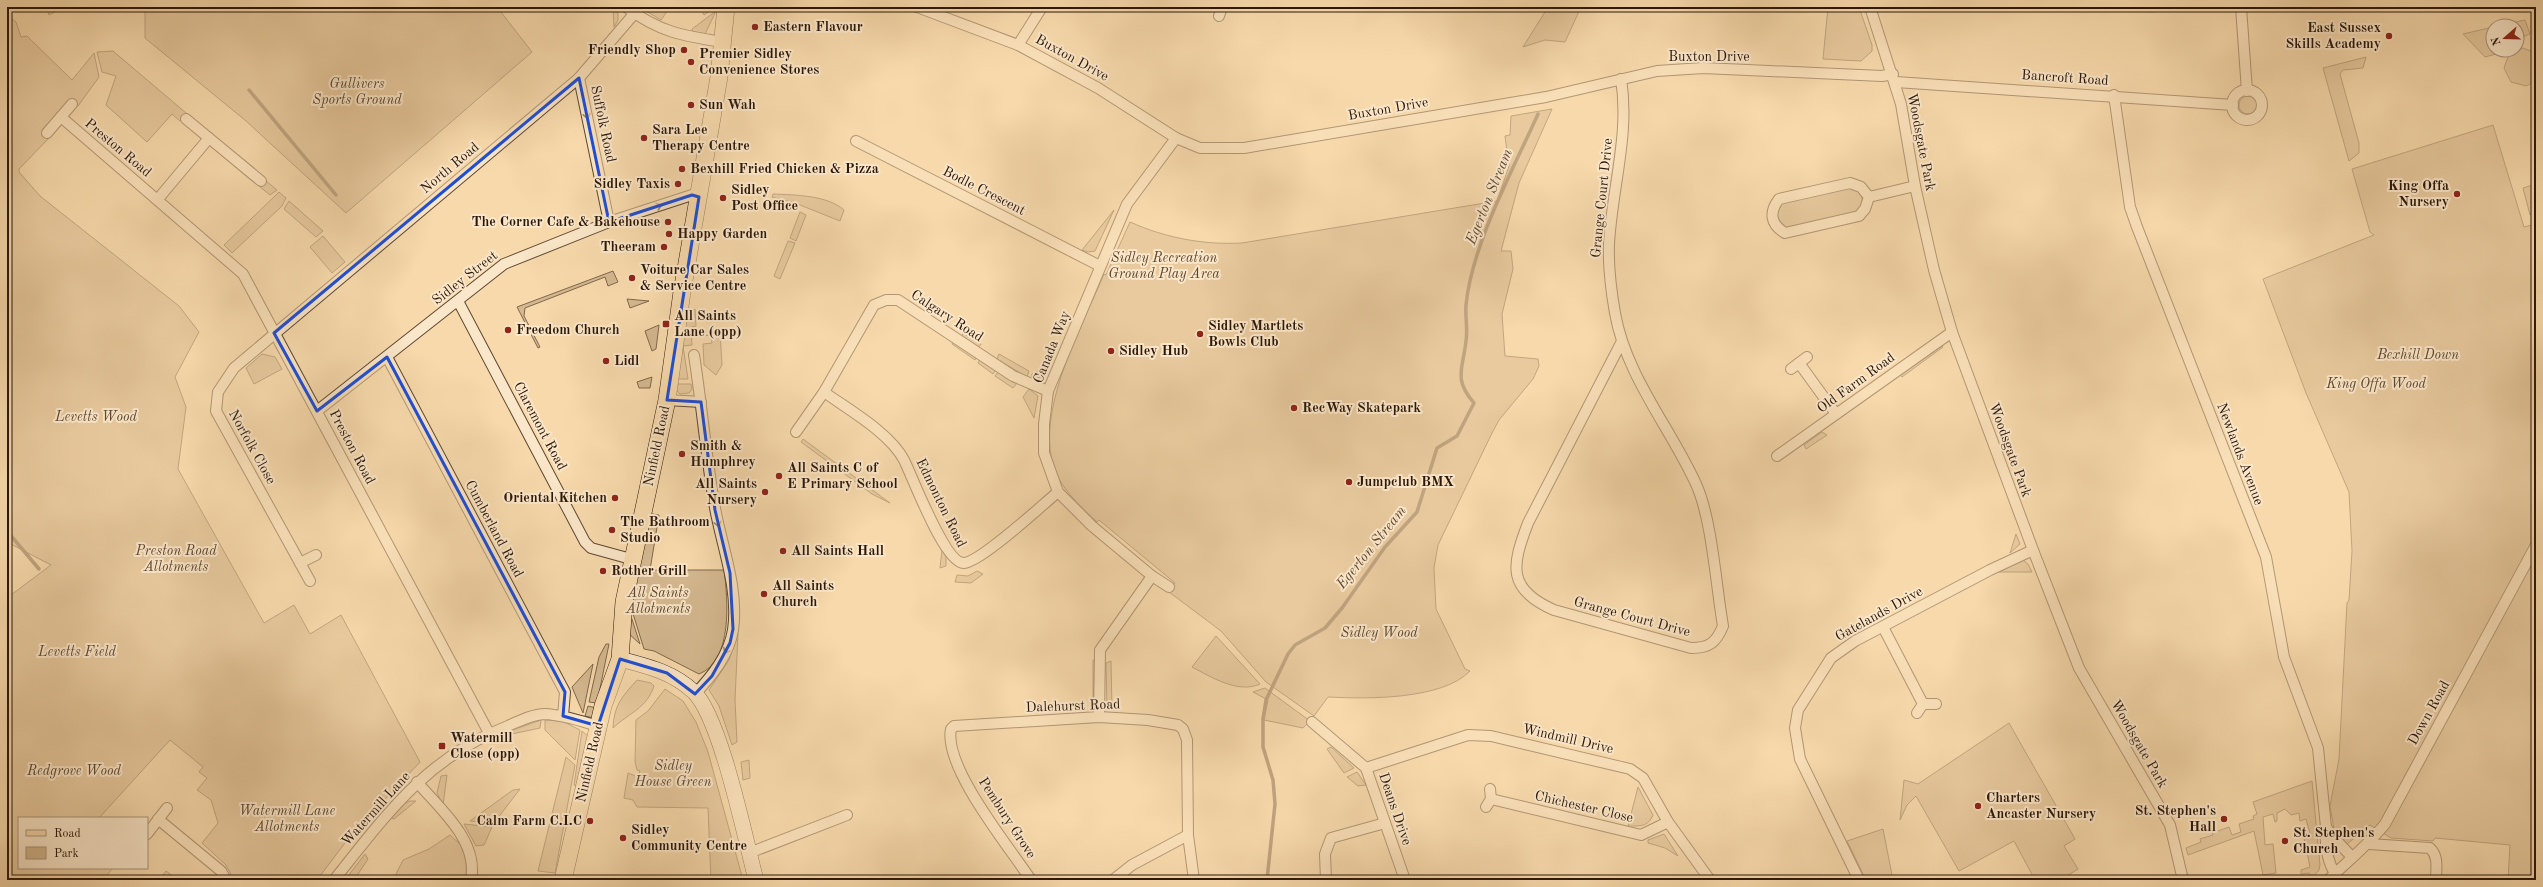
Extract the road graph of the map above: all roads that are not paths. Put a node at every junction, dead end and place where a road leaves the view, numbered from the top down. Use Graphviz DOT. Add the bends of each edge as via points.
graph roads {
  1 [pos="626,7"];
  2 [pos="726,7"];
  3 [pos="917,7"];
  4 [pos="1042,7"];
  5 [pos="1870,7"];
  6 [pos="2241,7"];
  7 [pos="634,14"];
  8 [pos="723,42"];
  9 [pos="1018,45"];
  10 [pos="579,78"];
  11 [pos="1895,78"];
  12 [pos="1621,79"];
  13 [pos="2247,91"];
  14 [pos="2114,95"];
  15 [pos="72,104"];
  16 [pos="2233,105"];
  17 [pos="61,117"];
  18 [pos="186,119"];
  19 [pos="47,133"];
  20 [pos="209,138"];
  21 [pos="1176,138"];
  22 [pos="856,141"];
  23 [pos="261,181"];
  24 [pos="1915,186"];
  25 [pos="699,197"];
  26 [pos="1869,197"];
  27 [pos="158,200"];
  28 [pos="609,222"];
  29 [pos="1100,266"];
  30 [pos="458,301"];
  31 [pos="1952,332"];
  32 [pos="274,333"];
  33 [pos="1621,343"];
  34 [pos="694,355"];
  35 [pos="387,357"];
  36 [pos="1807,357"];
  37 [pos="1048,391"];
  38 [pos="824,392"];
  39 [pos="667,400"];
  40 [pos="702,402"];
  41 [pos="317,411"];
  42 [pos="1836,414"];
  43 [pos="796,432"];
  44 [pos="1777,456"];
  45 [pos="1058,492"];
  46 [pos="2536,545"];
  47 [pos="2033,550"];
  48 [pos="316,555"];
  49 [pos="632,558"];
  50 [pos="300,563"];
  51 [pos="1152,576"];
  52 [pos="310,581"];
  53 [pos="1169,587"];
  54 [pos="1883,627"];
  55 [pos="620,659"];
  56 [pos="695,694"];
  57 [pos="1923,704"];
  58 [pos="1936,704"];
  59 [pos="1917,713"];
  60 [pos="563,716"];
  61 [pos="1100,717"];
  62 [pos="1312,722"];
  63 [pos="598,726"];
  64 [pos="954,726"];
  65 [pos="489,733"];
  66 [pos="1366,768"];
  67 [pos="417,782"];
  68 [pos="1489,798"];
  69 [pos="167,808"];
  70 [pos="847,815"];
  71 [pos="158,819"];
  72 [pos="1668,822"];
  73 [pos="1385,823"];
  74 [pos="2326,827"];
  75 [pos="148,833"];
  76 [pos="1188,835"];
  77 [pos="2369,844"];
  78 [pos="749,853"];
  79 [pos="2352,857"];
  80 [pos="2332,877"];
  81 [pos="226,880"];
  82 [pos="334,880"];
  83 [pos="471,880"];
  84 [pos="563,880"];
  85 [pos="756,880"];
  86 [pos="1031,880"];
  87 [pos="1113,880"];
  88 [pos="1194,880"];
  89 [pos="1326,880"];
  90 [pos="1405,880"];
  91 [pos="1710,880"];
  92 [pos="1859,880"];
  93 [pos="2183,880"];
  94 [pos="2436,880"];
  1 -- 7 [label="street"];
  2 -- 8 [label="main road, Ninfield Road"];
  3 -- 9 [label="street, Buxton Drive"];
  4 -- 9 [label="street"];
  5 -- 11 [label="street, Woodsgate Park"];
  6 -- 13 [label="street"];
  7 -- 8 [label="street" via="654,27 673,34"];
  7 -- 10 [label="street, North Road"];
  8 -- 25 [label="main road, Ninfield Road"];
  9 -- 21 [label="street, Buxton Drive" via="1098,88"];
  10 -- 28 [label="street, Suffolk Road, one-way"];
  10 -- 32 [label="street, North Road"];
  11 -- 12 [label="street, Buxton Drive" via="1702,68 1657,71"];
  11 -- 14 [label="street, Bancroft Road"];
  11 -- 24 [label="street, Woodsgate Park"];
  12 -- 21 [label="street, Buxton Drive" via="1546,97 1244,148 1200,148"];
  12 -- 33 [label="street, Grange Court Drive" via="1625,100 1625,122 1609,244 1610,272"];
  13 -- 16 [label="street" via="2237,95"];
  13 -- 16 [label="street" via="2256,94 2262,101 2256,117 2244,120 2234,111"];
  14 -- 16 [label="street, Bancroft Road"];
  14 -- 74 [label="street, Newlands Avenue" via="2130,206 2266,557 2284,657 2318,748"];
  15 -- 17 [label="street"];
  17 -- 19 [label="street"];
  17 -- 27 [label="street, Preston Road"];
  18 -- 20 [label="street"];
  20 -- 23 [label="street" via="252,168"];
  20 -- 27 [label="street"];
  21 -- 29 [label="street, Canada Way" via="1127,204"];
  22 -- 29 [label="street, Bodle Crescent"];
  24 -- 26 [label="street"];
  24 -- 31 [label="street, Woodsgate Park" via="1934,270"];
  28 -- 25 [label="street, Sidley Street, one-way" via="692,196"];
  25 -- 39 [label="main road, Ninfield Road"];
  26 -- 26 [label="street" via="1865,209 1859,216 1785,233 1777,228 1772,219 1772,208 1779,199 1850,183 1861,187"];
  27 -- 32 [label="street, Preston Road" via="243,274 256,292"];
  28 -- 30 [label="street, Sidley Street" via="518,256"];
  29 -- 37 [label="street, Canada Way"];
  30 -- 35 [label="street, Sidley Street"];
  30 -- 49 [label="street, Claremont Road" via="585,542 591,548"];
  31 -- 42 [label="street, Old Farm Road"];
  31 -- 47 [label="street, Woodsgate Park"];
  32 -- 41 [label="street, Preston Road"];
  32 -- 50 [label="street, Norfolk Close" via="234,368 218,392 216,411"];
  33 -- 33 [label="street, Grange Court Drive" via="1696,485 1706,520 1723,626 1718,638 1704,648 1692,648 1554,610 1534,602 1526,594 1517,577 1517,559 1528,523"];
  34 -- 40 [label="street"];
  35 -- 41 [label="street, Sidley Street"];
  35 -- 60 [label="street, Cumberland Road" via="566,692"];
  36 -- 42 [label="street" via="1795,366"];
  37 -- 38 [label="street, Calgary Road" via="1013,376 898,300 886,300 874,305"];
  37 -- 45 [label="street, Canada Way" via="1044,453"];
  38 -- 43 [label="street, Calgary Road"];
  38 -- 45 [label="street, Edmonton Road" via="892,442 904,459 953,559 963,563 974,560"];
  39 -- 40 [label="street"];
  39 -- 49 [label="main road, Ninfield Road"];
  40 -- 56 [label="street, one-way" via="707,460 715,510 730,573 734,619 730,643 712,676"];
  41 -- 65 [label="street, Preston Road"];
  42 -- 44 [label="street, Old Farm Road"];
  45 -- 51 [label="street, Canada Way" via="1092,526"];
  46 -- 77 [label="street, Down Road" via="2384,824"];
  47 -- 54 [label="street, Gatelands Drive"];
  47 -- 93 [label="street, Woodsgate Park" via="2079,668 2170,825"];
  48 -- 50 [label="street"];
  49 -- 55 [label="main road, Ninfield Road" via="624,602"];
  50 -- 52 [label="street, Norfolk Close"];
  51 -- 53 [label="street, Canada Way"];
  51 -- 61 [label="street" via="1100,650"];
  54 -- 57 [label="street"];
  54 -- 92 [label="street, Gatelands Drive" via="1854,641 1831,658 1798,710 1795,728 1800,759 1808,779"];
  55 -- 56 [label="street" via="667,673"];
  55 -- 63 [label="main road, Ninfield Road"];
  56 -- 78 [label="street" via="705,707 724,758"];
  57 -- 58 [label="street"];
  57 -- 59 [label="street"];
  60 -- 63 [label="street, Watermill Lane"];
  60 -- 65 [label="street, Watermill Lane" via="544,714"];
  61 -- 64 [label="street, Dalehurst Road"];
  61 -- 76 [label="street, Dalehurst Road" via="1148,720 1178,725 1183,729 1187,740"];
  62 -- 66 [label="street, Deans Drive"];
  63 -- 84 [label="main road, Ninfield Road"];
  64 -- 86 [label="street, Pembury Grove" via="951,729 950,742 968,785 988,819"];
  65 -- 67 [label="street, Watermill Lane" via="457,750"];
  66 -- 72 [label="street, Windmill Drive" via="1468,735 1491,736 1630,769 1643,778"];
  66 -- 73 [label="street, Deans Drive"];
  67 -- 82 [label="street, Watermill Lane" via="387,813"];
  67 -- 83 [label="street" via="458,829 469,850 473,868"];
  68 -- 72 [label="street, Chichester Close" via="1641,835"];
  69 -- 71 [label="street"];
  70 -- 78 [label="street"];
  71 -- 75 [label="street"];
  71 -- 81 [label="street" via="221,871"];
  72 -- 91 [label="street, Windmill Drive"];
  73 -- 89 [label="street" via="1331,838 1325,854"];
  73 -- 90 [label="street, Deans Drive"];
  74 -- 79 [label="street"];
  74 -- 80 [label="street, Newlands Avenue"];
  76 -- 87 [label="street" via="1132,865"];
  76 -- 88 [label="street, Dalehurst Road"];
  77 -- 79 [label="street, Down Road"];
  77 -- 94 [label="street" via="2430,848 2435,853 2437,861"];
  78 -- 85 [label="street"];
  79 -- 80 [label="street, Down Road"];
}
